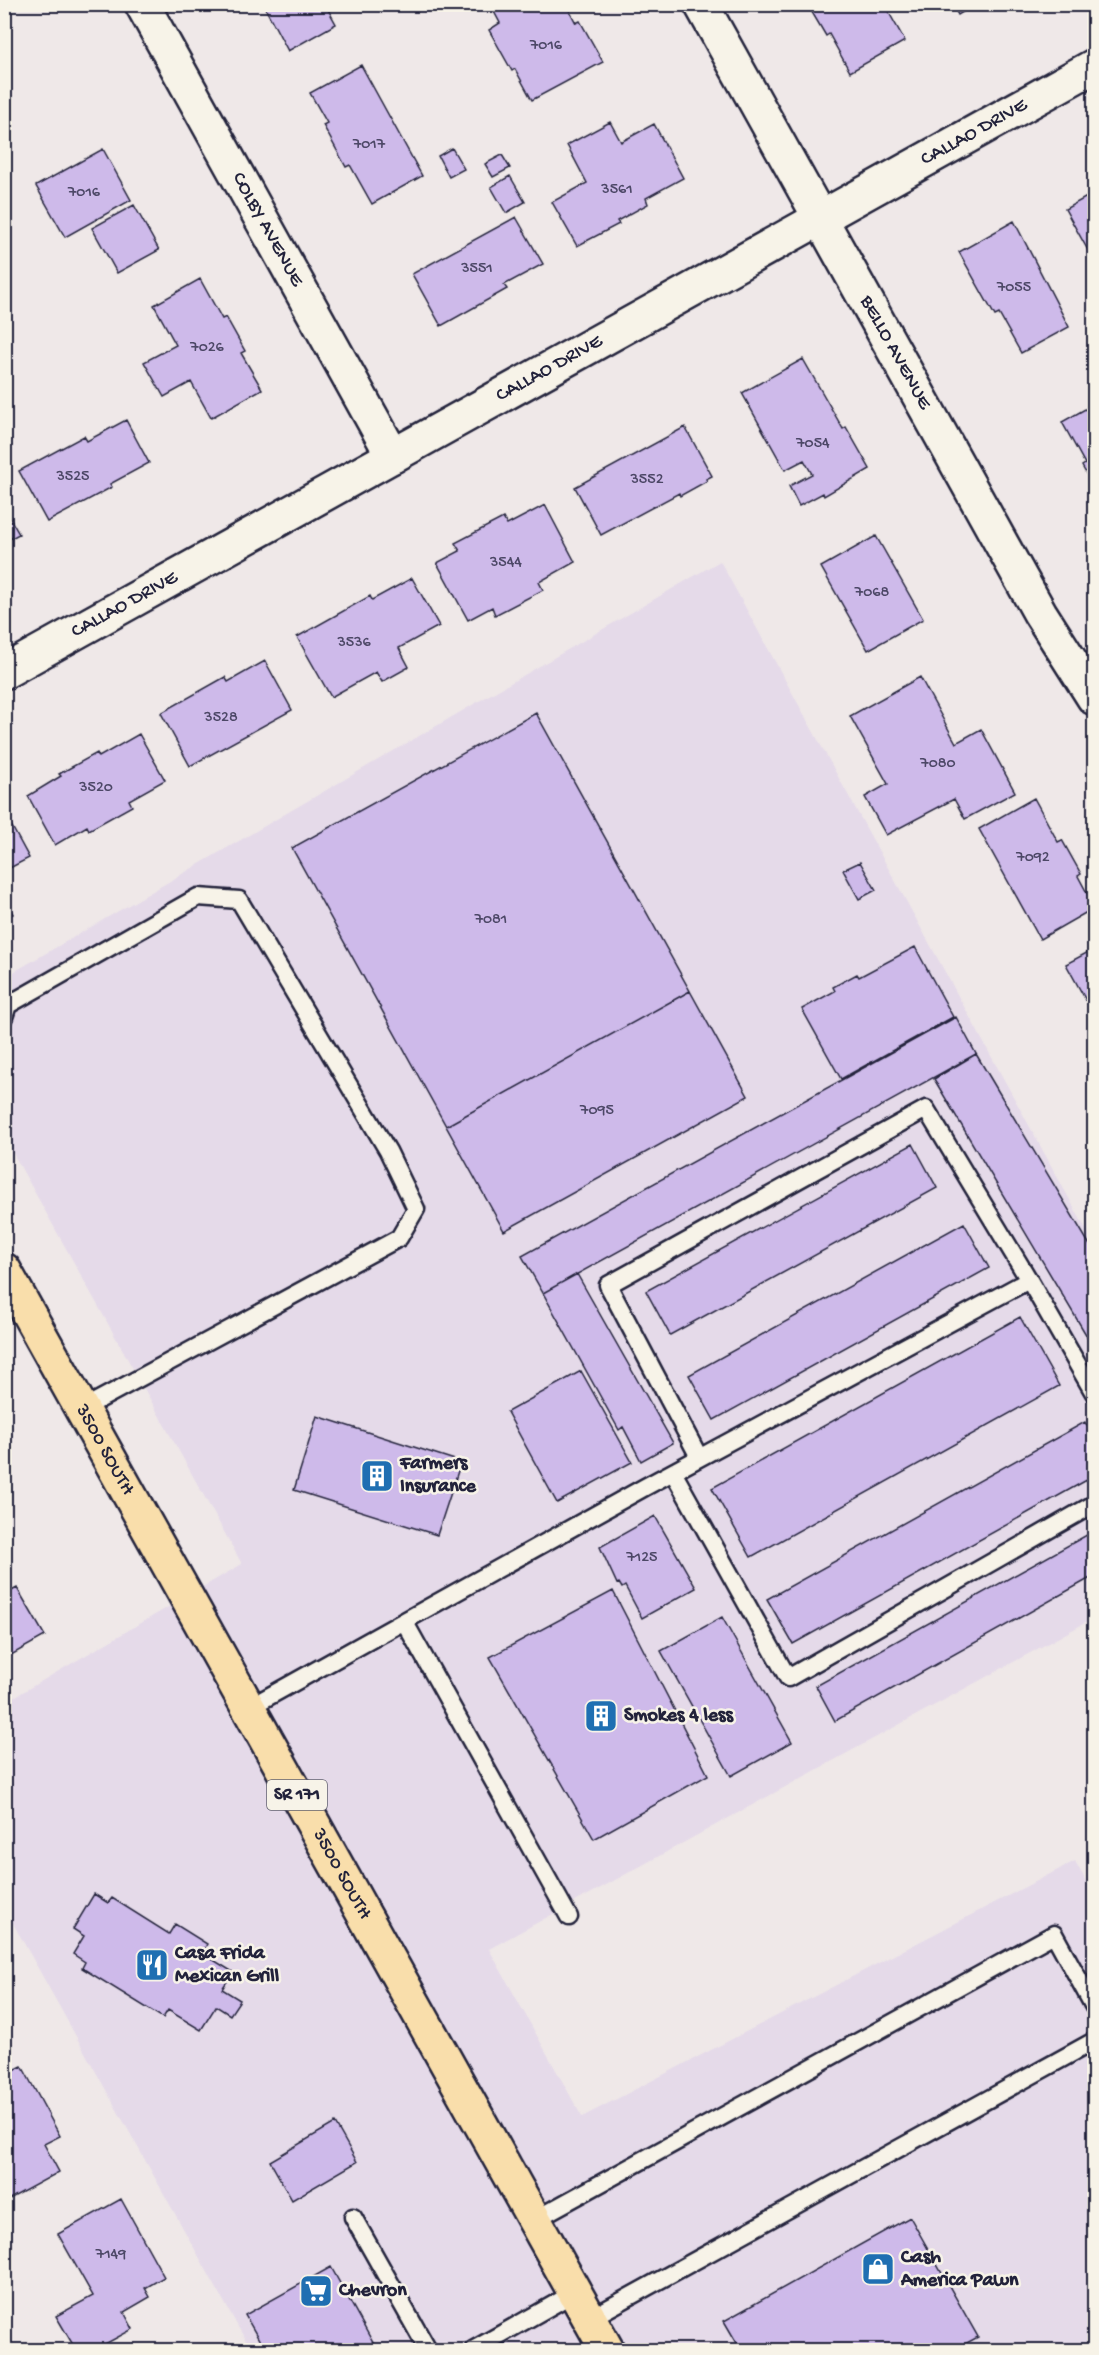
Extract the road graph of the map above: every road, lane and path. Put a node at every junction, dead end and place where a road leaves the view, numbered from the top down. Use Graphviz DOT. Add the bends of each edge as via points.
graph roads {
  1 [pos="142,4"];
  2 [pos="702,4"];
  3 [pos="1095,66"];
  4 [pos="821,218"];
  5 [pos="393,456"];
  6 [pos="4,672"];
  7 [pos="1095,698"];
  8 [pos="4,1017"];
  9 [pos="4,1270"];
  10 [pos="1029,1280"];
  11 [pos="1095,1393"];
  12 [pos="82,1409"];
  13 [pos="699,1457"];
  14 [pos="673,1472"];
  15 [pos="1095,1504"];
  16 [pos="404,1621"];
  17 [pos="249,1708"];
  18 [pos="569,1917"];
  19 [pos="1095,2007"];
  20 [pos="1095,2041"];
  21 [pos="353,2217"];
  22 [pos="534,2220"];
  23 [pos="582,2306"];
  24 [pos="428,2350"];
  25 [pos="472,2350"];
  26 [pos="607,2350"];
  1 -- 5 [label="street, COLBY AVENUE"];
  2 -- 4 [label="street, BELLO AVENUE"];
  3 -- 4 [label="street, CALLAO DRIVE"];
  4 -- 5 [label="street, CALLAO DRIVE"];
  4 -- 7 [label="street, BELLO AVENUE" via="1040,613"];
  5 -- 6 [label="street, CALLAO DRIVE"];
  8 -- 12 [label="lane" via="8,1005 198,897 239,900 388,1150 416,1209 399,1238"];
  9 -- 12 [label="main road, 3500 SOUTH / SR 171"];
  10 -- 11 [label="lane"];
  10 -- 13 [label="lane"];
  10 -- 13 [label="lane" via="926,1109 608,1286"];
  12 -- 17 [label="main road, 3500 SOUTH / SR 171"];
  13 -- 14 [label="lane"];
  14 -- 15 [label="lane" via="788,1678"];
  14 -- 16 [label="lane"];
  16 -- 17 [label="lane"];
  16 -- 18 [label="lane"];
  17 -- 22 [label="main road, 3500 SOUTH / SR 171"];
  19 -- 22 [label="lane" via="1054,1934"];
  20 -- 23 [label="lane"];
  21 -- 24 [label="lane"];
  22 -- 23 [label="main road, 3500 SOUTH / SR 171"];
  23 -- 25 [label="lane"];
  23 -- 26 [label="main road, 3500 SOUTH / SR 171"];
}
